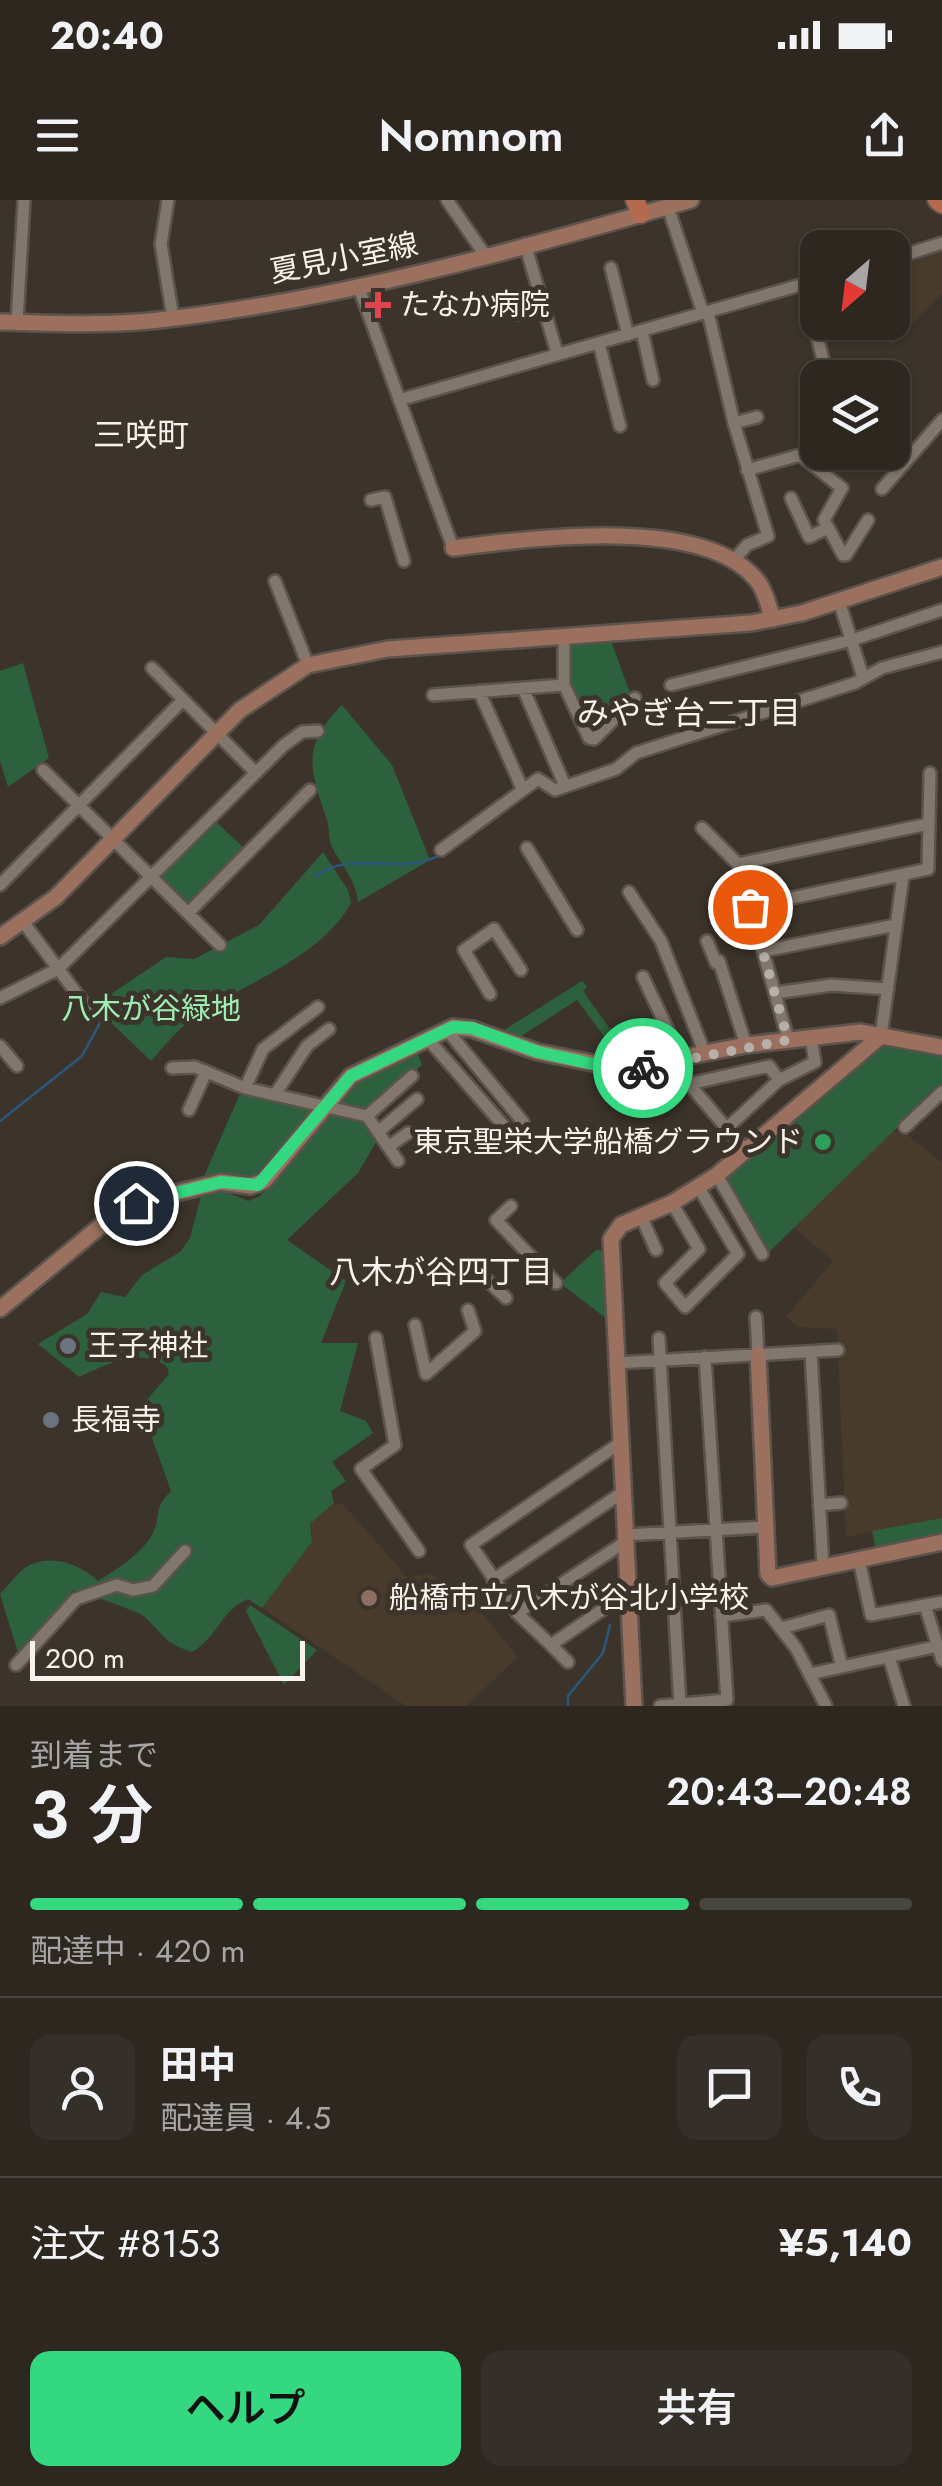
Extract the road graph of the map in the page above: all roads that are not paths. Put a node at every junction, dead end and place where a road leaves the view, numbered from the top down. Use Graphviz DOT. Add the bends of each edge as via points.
graph roads {
  1 [pos="24,200"];
  2 [pos="168,200"];
  3 [pos="447,200"];
  4 [pos="691,200"];
  5 [pos="638,207"];
  6 [pos="668,207"];
  7 [pos="525,244"];
  8 [pos="942,244"];
  9 [pos="910,254"];
  10 [pos="485,256"];
  11 [pos="611,268"];
  12 [pos="358,285"];
  13 [pos="800,285"];
  14 [pos="543,307"];
  15 [pos="705,312"];
  16 [pos="518,314"];
  17 [pos="173,318"];
  18 [pos="8,322"];
  19 [pos="642,330"];
  20 [pos="628,334"];
  21 [pos="599,343"];
  22 [pos="557,353"];
  23 [pos="653,380"];
  24 [pos="400,400"];
  25 [pos="758,417"];
  26 [pos="942,420"];
  27 [pos="734,424"];
  28 [pos="620,426"];
  29 [pos="746,470"];
  30 [pos="882,489"];
  31 [pos="791,498"];
  32 [pos="372,500"];
  33 [pos="868,520"];
  34 [pos="828,528"];
  35 [pos="454,548"];
  36 [pos="404,560"];
  37 [pos="734,560"];
  38 [pos="942,567"];
  39 [pos="274,581"];
  40 [pos="839,601"];
  41 [pos="942,610"];
  42 [pos="773,619"];
  43 [pos="564,636"];
  44 [pos="852,640"];
  45 [pos="942,652"];
  46 [pos="308,665"];
  47 [pos="152,668"];
  48 [pos="863,677"];
  49 [pos="564,684"];
  50 [pos="671,685"];
  51 [pos="523,688"];
  52 [pos="479,691"];
  53 [pos="434,696"];
  54 [pos="635,698"];
  55 [pos="183,700"];
  56 [pos="318,731"];
  57 [pos="217,734"];
  58 [pos="44,770"];
  59 [pos="255,772"];
  60 [pos="930,773"];
  61 [pos="565,786"];
  62 [pos="522,788"];
  63 [pos="310,790"];
  64 [pos="80,806"];
  65 [pos="928,824"];
  66 [pos="702,828"];
  67 [pos="112,839"];
  68 [pos="528,848"];
  69 [pos="440,850"];
  70 [pos="738,864"];
  71 [pos="903,876"];
  72 [pos="151,878"];
  73 [pos="0,885"];
  74 [pos="629,892"];
  75 [pos="750,907"];
  76 [pos="188,913"];
  77 [pos="24,923"];
  78 [pos="896,925"];
  79 [pos="577,930"];
  80 [pos="0,937"];
  81 [pos="706,941"];
  82 [pos="220,945"];
  83 [pos="763,951"];
  84 [pos="58,969"];
  85 [pos="522,970"];
  86 [pos="642,977"];
  87 [pos="888,989"];
  88 [pos="490,994"];
  89 [pos="775,994"];
  90 [pos="0,998"];
  91 [pos="86,1006"];
  92 [pos="318,1007"];
  93 [pos="446,1029"];
  94 [pos="328,1030"];
  95 [pos="881,1036"];
  96 [pos="427,1038"];
  97 [pos="811,1038"];
  98 [pos="788,1040"];
  99 [pos="746,1045"];
  100 [pos="0,1046"];
  101 [pos="942,1047"];
  102 [pos="705,1054"];
  103 [pos="682,1060"];
  104 [pos="17,1066"];
  105 [pos="172,1068"];
  106 [pos="206,1072"];
  107 [pos="412,1076"];
  108 [pos="779,1080"];
  109 [pos="244,1088"];
  110 [pos="942,1092"];
  111 [pos="276,1093"];
  112 [pos="417,1099"];
  113 [pos="325,1106"];
  114 [pos="189,1110"];
  115 [pos="367,1116"];
  116 [pos="523,1122"];
  117 [pos="726,1128"];
  118 [pos="905,1128"];
  119 [pos="378,1132"];
  120 [pos="408,1133"];
  121 [pos="518,1142"];
  122 [pos="388,1147"];
  123 [pos="746,1151"];
  124 [pos="398,1161"];
  125 [pos="717,1175"];
  126 [pos="699,1188"];
  127 [pos="672,1203"];
  128 [pos="511,1206"];
  129 [pos="641,1216"];
  130 [pos="656,1250"];
  131 [pos="762,1254"];
  132 [pos="468,1262"];
  133 [pos="556,1282"];
  134 [pos="506,1298"];
  135 [pos="0,1309"];
  136 [pos="468,1310"];
  137 [pos="756,1317"];
  138 [pos="415,1325"];
  139 [pos="376,1338"];
  140 [pos="659,1338"];
  141 [pos="838,1350"];
  142 [pos="812,1352"];
  143 [pos="758,1354"];
  144 [pos="705,1358"];
  145 [pos="660,1360"];
  146 [pos="616,1363"];
  147 [pos="620,1443"];
  148 [pos="623,1492"];
  149 [pos="841,1503"];
  150 [pos="820,1505"];
  151 [pos="766,1527"];
  152 [pos="715,1530"];
  153 [pos="670,1532"];
  154 [pos="625,1539"];
  155 [pos="942,1542"];
  156 [pos="186,1551"];
  157 [pos="419,1552"];
  158 [pos="859,1560"];
  159 [pos="823,1567"];
  160 [pos="492,1580"];
  161 [pos="628,1592"];
  162 [pos="942,1602"];
  163 [pos="926,1606"];
  164 [pos="517,1613"];
  165 [pos="720,1616"];
  166 [pos="782,1628"];
  167 [pos="551,1645"];
  168 [pos="938,1646"];
  169 [pos="889,1657"];
  170 [pos="942,1660"];
  171 [pos="568,1662"];
  172 [pos="16,1664"];
  173 [pos="842,1667"];
  174 [pos="810,1674"];
  175 [pos="680,1705"];
  176 [pos="634,1706"];
  177 [pos="660,1706"];
  178 [pos="826,1706"];
  179 [pos="904,1706"];
  1 -- 18 [label="street"];
  2 -- 17 [label="street" via="160,244"];
  3 -- 10 [label="street"];
  4 -- 6 [label="street, 夏見小室線"];
  5 -- 6 [label="street, 夏見小室線"];
  5 -- 7 [label="street, 夏見小室線"];
  6 -- 15 [label="street"];
  7 -- 10 [label="street, 夏見小室線"];
  7 -- 14 [label="street"];
  8 -- 9 [label="street"];
  10 -- 12 [label="street, 夏見小室線"];
  11 -- 20 [label="street"];
  12 -- 17 [label="street, 夏見小室線"];
  12 -- 24 [label="street"];
  13 -- 15 [label="street"];
  14 -- 16 [label="street"];
  14 -- 22 [label="street"];
  15 -- 19 [label="street"];
  15 -- 27 [label="street"];
  17 -- 18 [label="street, 夏見小室線"];
  19 -- 20 [label="street"];
  19 -- 23 [label="street"];
  20 -- 21 [label="street"];
  21 -- 22 [label="street"];
  21 -- 28 [label="street"];
  22 -- 24 [label="street"];
  24 -- 35 [label="street"];
  25 -- 27 [label="street"];
  26 -- 30 [label="street"];
  27 -- 29 [label="street"];
  29 -- 34 [label="street" via="800,454 842,488 824,520"];
  29 -- 37 [label="street" via="768,536"];
  31 -- 34 [label="street" via="809,536"];
  32 -- 36 [label="street" via="385,496"];
  33 -- 34 [label="street" via="844,555"];
  35 -- 37 [label="street" via="588,536 698,544"];
  37 -- 42 [label="street" via="762,587"];
  38 -- 40 [label="street"];
  39 -- 46 [label="street"];
  40 -- 42 [label="street"];
  40 -- 44 [label="street"];
  41 -- 44 [label="street"];
  42 -- 43 [label="street"];
  43 -- 46 [label="street" via="358,652"];
  43 -- 49 [label="street"];
  44 -- 48 [label="street"];
  44 -- 50 [label="street"];
  45 -- 48 [label="street"];
  46 -- 57 [label="street" via="260,693"];
  47 -- 55 [label="street"];
  48 -- 61 [label="street" via="636,753 616,769"];
  49 -- 51 [label="street"];
  49 -- 54 [label="street" via="589,738"];
  51 -- 52 [label="street"];
  51 -- 61 [label="street"];
  52 -- 53 [label="street"];
  52 -- 62 [label="street"];
  55 -- 57 [label="street"];
  55 -- 64 [label="street"];
  56 -- 59 [label="street" via="302,732"];
  57 -- 59 [label="street"];
  57 -- 67 [label="street"];
  58 -- 64 [label="street"];
  59 -- 72 [label="street"];
  60 -- 65 [label="street"];
  61 -- 62 [label="street" via="555,790 538,779"];
  62 -- 69 [label="street"];
  63 -- 76 [label="street"];
  64 -- 67 [label="street"];
  64 -- 73 [label="street"];
  65 -- 70 [label="street"];
  65 -- 71 [label="street" via="928,869"];
  66 -- 70 [label="street"];
  67 -- 72 [label="street"];
  67 -- 77 [label="street"];
  68 -- 79 [label="street"];
  70 -- 75 [label="street"];
  71 -- 75 [label="street"];
  71 -- 78 [label="street"];
  72 -- 76 [label="street"];
  72 -- 84 [label="street"];
  74 -- 102 [label="street" via="661,941"];
  75 -- 83 [label="street"];
  76 -- 82 [label="street"];
  77 -- 80 [label="street"];
  77 -- 84 [label="street"];
  78 -- 83 [label="street"];
  78 -- 87 [label="street"];
  81 -- 99 [label="street"];
  83 -- 89 [label="street"];
  84 -- 90 [label="street"];
  84 -- 91 [label="street"];
  85 -- 88 [label="street" via="494,929 464,950"];
  86 -- 103 [label="street"];
  87 -- 89 [label="street" via="832,985"];
  87 -- 95 [label="street"];
  89 -- 98 [label="street"];
  92 -- 109 [label="street" via="262,1049"];
  93 -- 96 [label="street"];
  93 -- 103 [label="street" via="472,1028 611,1068"];
  93 -- 116 [label="street"];
  94 -- 111 [label="street" via="306,1046"];
  95 -- 97 [label="street"];
  95 -- 101 [label="street"];
  95 -- 123 [label="street"];
  96 -- 113 [label="street" via="358,1071"];
  96 -- 121 [label="street"];
  97 -- 98 [label="street"];
  97 -- 108 [label="street" via="815,1062"];
  98 -- 99 [label="street"];
  99 -- 102 [label="street"];
  100 -- 104 [label="street"];
  102 -- 103 [label="street"];
  105 -- 106 [label="street"];
  106 -- 109 [label="street"];
  106 -- 114 [label="street"];
  107 -- 115 [label="street"];
  108 -- 117 [label="street"];
  108 -- 117 [label="street" via="770,1066 688,1084"];
  109 -- 111 [label="street"];
  110 -- 118 [label="street"];
  111 -- 113 [label="street"];
  112 -- 119 [label="street"];
  113 -- 115 [label="street"];
  113 -- 135 [label="street" via="264,1181 221,1182 126,1206"];
  115 -- 119 [label="street"];
  117 -- 123 [label="street"];
  119 -- 122 [label="street"];
  120 -- 122 [label="street"];
  122 -- 124 [label="street"];
  123 -- 125 [label="street"];
  125 -- 126 [label="street"];
  125 -- 131 [label="street"];
  126 -- 127 [label="street"];
  126 -- 127 [label="street" via="738,1254 685,1306 665,1282 699,1249"];
  127 -- 129 [label="street"];
  128 -- 133 [label="street" via="496,1220"];
  129 -- 130 [label="street"];
  129 -- 146 [label="street" via="616,1228 611,1239"];
  132 -- 134 [label="street"];
  136 -- 138 [label="street" via="475,1331 426,1374"];
  137 -- 143 [label="street"];
  139 -- 157 [label="street" via="395,1446 361,1469"];
  140 -- 145 [label="street"];
  141 -- 142 [label="street"];
  142 -- 143 [label="street"];
  142 -- 150 [label="street"];
  143 -- 144 [label="street"];
  143 -- 151 [label="street"];
  144 -- 145 [label="street"];
  144 -- 152 [label="street"];
  145 -- 146 [label="street"];
  145 -- 153 [label="street"];
  146 -- 147 [label="street"];
  147 -- 148 [label="street"];
  147 -- 160 [label="street" via="471,1545"];
  148 -- 154 [label="street"];
  148 -- 160 [label="street"];
  149 -- 150 [label="street"];
  150 -- 159 [label="street"];
  151 -- 152 [label="street"];
  151 -- 159 [label="street" via="772,1578"];
  152 -- 153 [label="street"];
  152 -- 165 [label="street"];
  153 -- 154 [label="street"];
  153 -- 175 [label="street"];
  154 -- 161 [label="street"];
  154 -- 164 [label="street"];
  155 -- 158 [label="street"];
  156 -- 172 [label="street" via="153,1586 117,1585 76,1599"];
  158 -- 159 [label="street"];
  158 -- 163 [label="street" via="871,1616"];
  160 -- 164 [label="street"];
  161 -- 167 [label="street"];
  161 -- 176 [label="street"];
  162 -- 163 [label="street"];
  163 -- 168 [label="street"];
  164 -- 167 [label="street"];
  165 -- 166 [label="street" via="766,1610"];
  165 -- 175 [label="street" via="727,1700"];
  166 -- 173 [label="street" via="829,1615"];
  166 -- 174 [label="street"];
  167 -- 171 [label="street"];
  168 -- 169 [label="street"];
  168 -- 170 [label="street"];
  169 -- 173 [label="street"];
  169 -- 179 [label="street"];
  173 -- 174 [label="street"];
  174 -- 178 [label="street"];
  175 -- 177 [label="street"];
}
